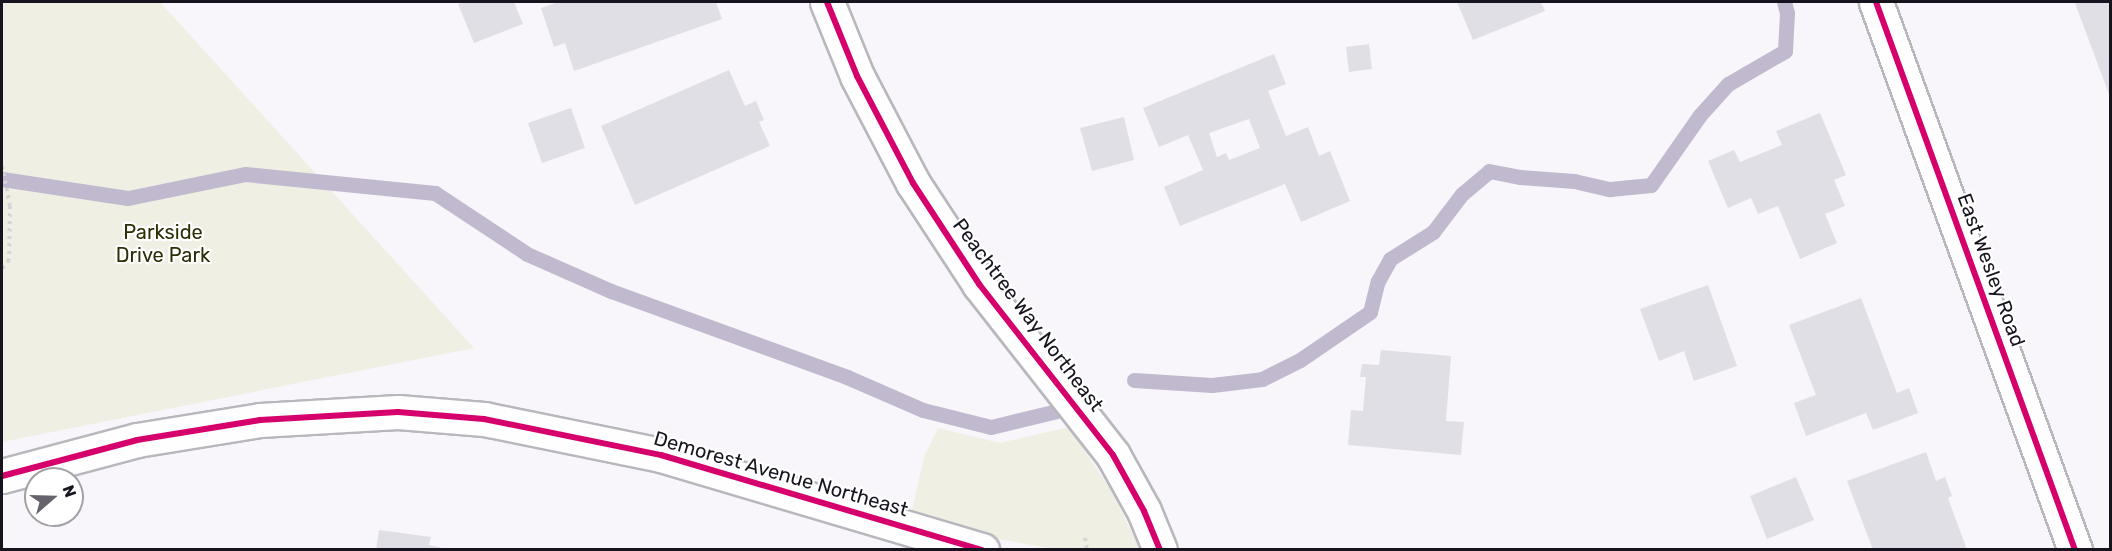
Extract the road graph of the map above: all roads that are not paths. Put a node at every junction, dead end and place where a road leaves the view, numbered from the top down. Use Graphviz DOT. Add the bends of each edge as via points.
graph roads {
  1 [pos="827,2"];
  2 [pos="1876,2"];
  3 [pos="2,476"];
  4 [pos="982,549"];
  5 [pos="1161,549"];
  6 [pos="2076,549"];
  1 -- 5 [label="street, Peachtree Way Northeast" via="857,76 913,183 979,284 1113,455"];
  2 -- 6 [label="street, East Wesley Road"];
  3 -- 4 [label="street, Demorest Avenue Northeast" via="137,440 260,420 398,412 484,419 661,454"];
}
